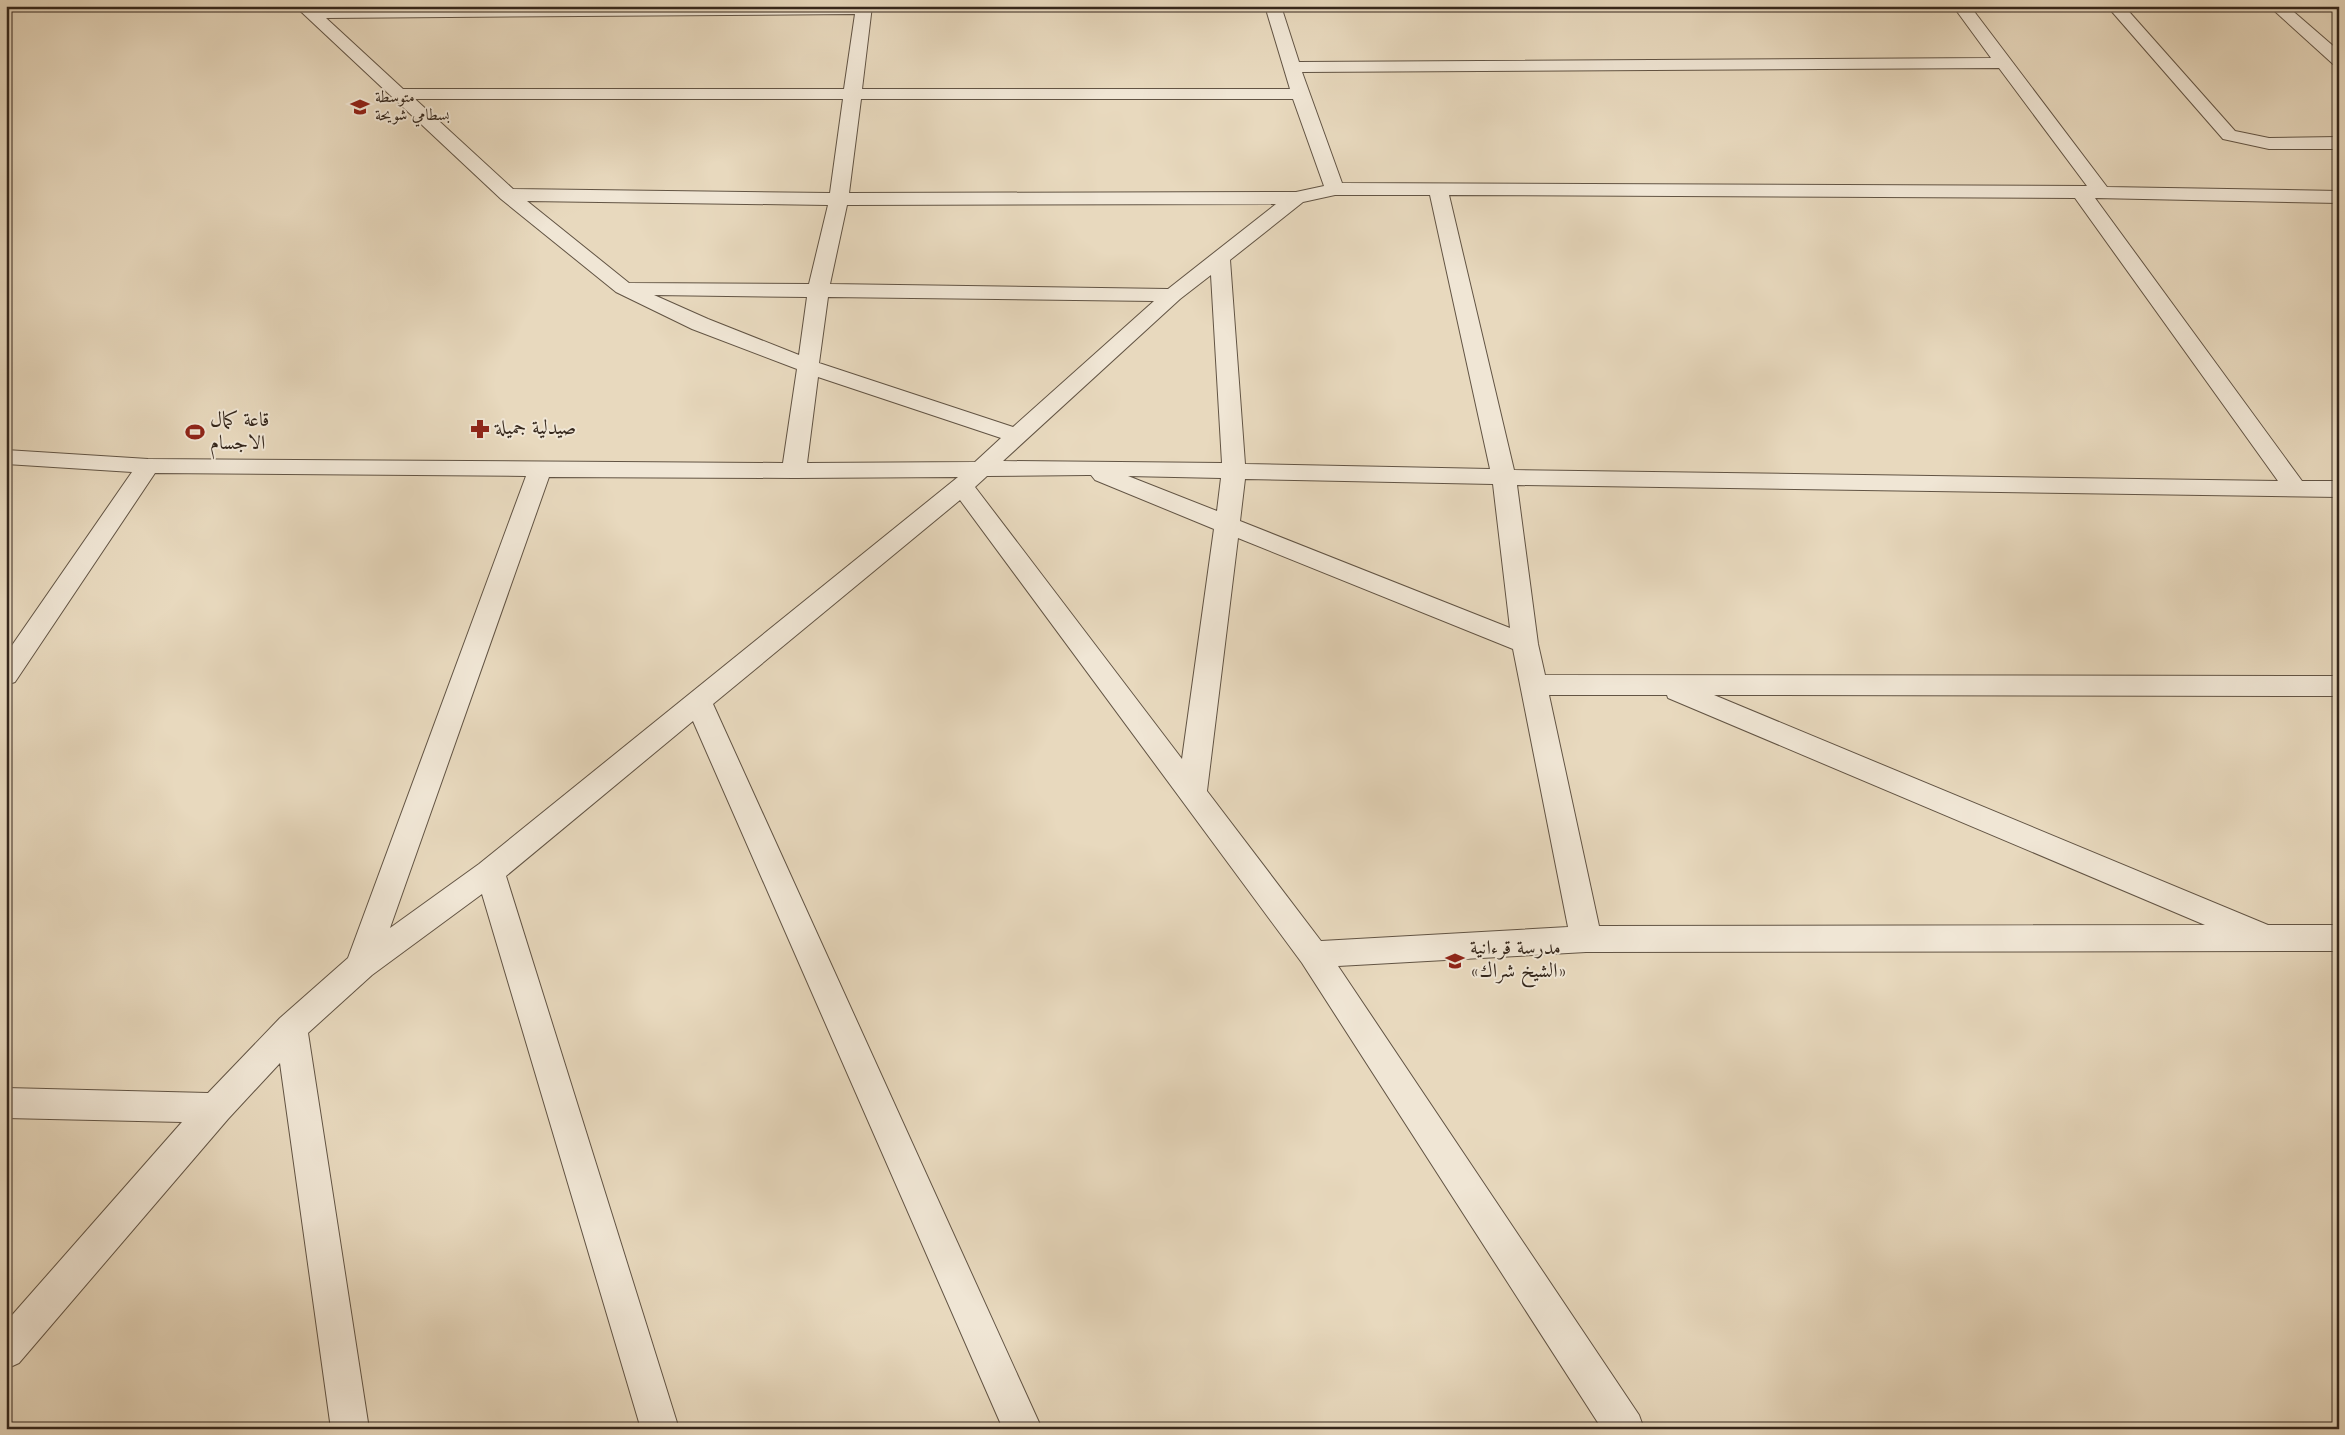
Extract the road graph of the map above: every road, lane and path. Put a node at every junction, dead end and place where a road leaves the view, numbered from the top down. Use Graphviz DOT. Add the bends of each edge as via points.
graph roads {
  1 [pos="1273,6"];
  2 [pos="1962,6"];
  3 [pos="2116,6"];
  4 [pos="2277,6"];
  5 [pos="863,8"];
  6 [pos="307,9"];
  7 [pos="2339,60"];
  8 [pos="2004,63"];
  9 [pos="1292,67"];
  10 [pos="397,94"];
  11 [pos="1300,94"];
  12 [pos="851,95"];
  13 [pos="2339,143"];
  14 [pos="1335,189"];
  15 [pos="1438,190"];
  16 [pos="2091,192"];
  17 [pos="508,195"];
  18 [pos="2339,197"];
  19 [pos="1296,198"];
  20 [pos="840,199"];
  21 [pos="1220,258"];
  22 [pos="623,288"];
  23 [pos="818,291"];
  24 [pos="1173,294"];
  25 [pos="808,366"];
  26 [pos="1017,436"];
  27 [pos="6,457"];
  28 [pos="148,466"];
  29 [pos="1088,468"];
  30 [pos="540,469"];
  31 [pos="794,471"];
  32 [pos="1234,471"];
  33 [pos="972,478"];
  34 [pos="1504,478"];
  35 [pos="2296,489"];
  36 [pos="2339,490"];
  37 [pos="1227,524"];
  38 [pos="1525,644"];
  39 [pos="6,675"];
  40 [pos="1534,685"];
  41 [pos="2339,686"];
  42 [pos="1668,687"];
  43 [pos="698,702"];
  44 [pos="1192,793"];
  45 [pos="490,872"];
  46 [pos="2267,938"];
  47 [pos="2339,938"];
  48 [pos="1586,939"];
  49 [pos="1313,954"];
  50 [pos="360,966"];
  51 [pos="291,1028"];
  52 [pos="6,1103"];
  53 [pos="216,1108"];
  54 [pos="6,1350"];
  55 [pos="350,1429"];
  56 [pos="660,1429"];
  57 [pos="1023,1429"];
  58 [pos="1626,1429"];
  1 -- 9 [label="street"];
  2 -- 8 [label="street"];
  3 -- 13 [label="street" via="2229,135 2242,141 2260,143"];
  4 -- 7 [label="street"];
  5 -- 6 [label="street"];
  5 -- 12 [label="street"];
  6 -- 10 [label="street"];
  8 -- 9 [label="street"];
  8 -- 16 [label="street"];
  9 -- 11 [label="street"];
  10 -- 12 [label="street"];
  10 -- 17 [label="street"];
  11 -- 12 [label="street"];
  11 -- 14 [label="street"];
  12 -- 20 [label="street"];
  14 -- 15 [label="street"];
  14 -- 19 [label="street"];
  15 -- 16 [label="street"];
  15 -- 34 [label="street"];
  16 -- 18 [label="street"];
  16 -- 35 [label="street"];
  17 -- 20 [label="street"];
  17 -- 22 [label="street"];
  19 -- 20 [label="street"];
  19 -- 21 [label="street"];
  20 -- 23 [label="street"];
  21 -- 24 [label="street"];
  21 -- 32 [label="street"];
  22 -- 23 [label="street"];
  22 -- 25 [label="street" via="700,324"];
  23 -- 24 [label="street"];
  23 -- 25 [label="street"];
  24 -- 26 [label="street"];
  25 -- 26 [label="street"];
  25 -- 31 [label="street"];
  26 -- 33 [label="street"];
  27 -- 28 [label="street"];
  28 -- 30 [label="street"];
  28 -- 39 [label="street"];
  29 -- 32 [label="street"];
  29 -- 33 [label="street"];
  29 -- 37 [label="street"];
  30 -- 31 [label="street"];
  30 -- 50 [label="street"];
  31 -- 33 [label="street"];
  32 -- 34 [label="street"];
  32 -- 37 [label="street"];
  33 -- 43 [label="street"];
  33 -- 44 [label="street"];
  34 -- 35 [label="street"];
  34 -- 38 [label="street"];
  35 -- 36 [label="street"];
  37 -- 38 [label="street"];
  37 -- 44 [label="street"];
  38 -- 40 [label="street"];
  40 -- 42 [label="street"];
  40 -- 48 [label="street"];
  41 -- 42 [label="street"];
  42 -- 46 [label="street"];
  43 -- 45 [label="street"];
  43 -- 57 [label="street"];
  44 -- 49 [label="street"];
  45 -- 50 [label="street"];
  45 -- 56 [label="street"];
  46 -- 47 [label="street"];
  46 -- 48 [label="street"];
  48 -- 49 [label="street"];
  49 -- 58 [label="street"];
  50 -- 51 [label="street"];
  51 -- 53 [label="street"];
  51 -- 55 [label="street"];
  52 -- 53 [label="street"];
  53 -- 54 [label="street"];
}
